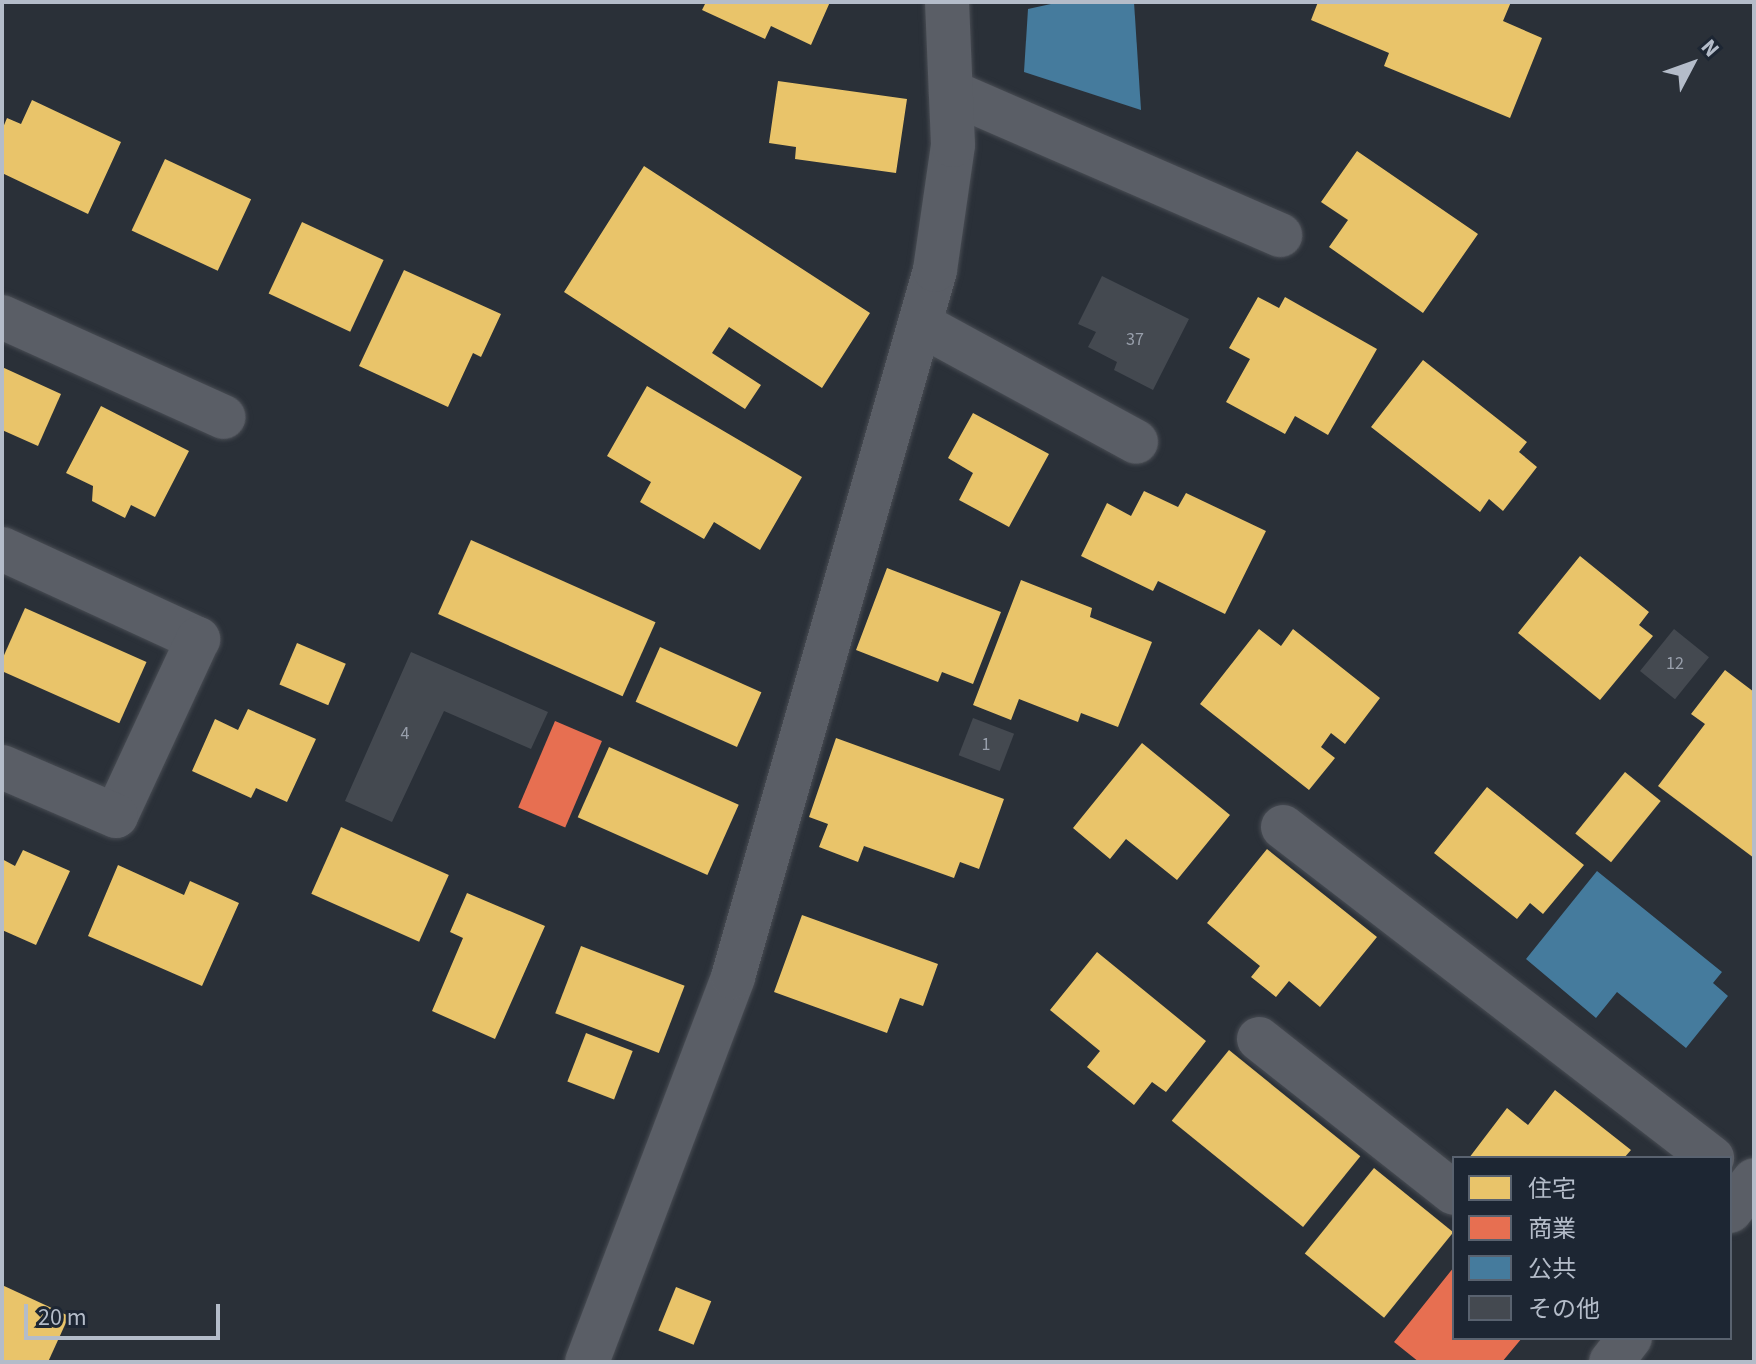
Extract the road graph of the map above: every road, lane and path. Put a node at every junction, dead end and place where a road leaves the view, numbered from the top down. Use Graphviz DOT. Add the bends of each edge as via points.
graph roads {
  1 [pos="947,2"];
  2 [pos="951,92"];
  3 [pos="1280,235"];
  4 [pos="2,317"];
  5 [pos="920,324"];
  6 [pos="223,417"];
  7 [pos="1136,442"];
  8 [pos="2,549"];
  9 [pos="2,767"];
  10 [pos="1283,827"];
  11 [pos="1259,1039"];
  12 [pos="1709,1156"];
  13 [pos="1452,1191"];
  14 [pos="1628,1340"];
  15 [pos="587,1362"];
  16 [pos="1611,1362"];
  1 -- 2 [label="street"];
  2 -- 3 [label="street"];
  2 -- 5 [label="street" via="953,145 935,270"];
  4 -- 6 [label="street"];
  5 -- 7 [label="street"];
  5 -- 15 [label="street" via="733,977"];
  8 -- 9 [label="street" via="198,639 116,816"];
  10 -- 12 [label="street"];
  11 -- 13 [label="street"];
  14 -- 16 [label="street"];
}
